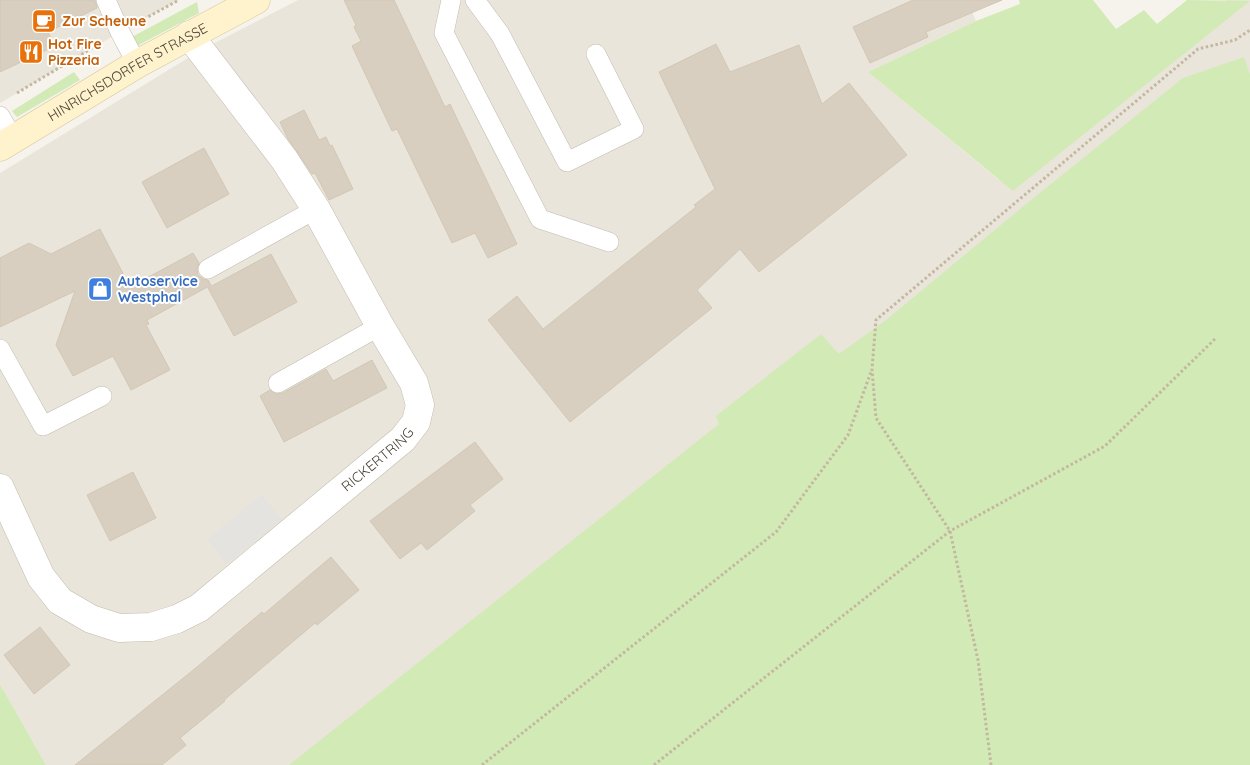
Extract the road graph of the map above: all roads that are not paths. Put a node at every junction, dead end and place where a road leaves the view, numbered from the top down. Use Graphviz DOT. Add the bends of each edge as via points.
graph roads {
  1 [pos="106,0"];
  2 [pos="256,0"];
  3 [pos="451,0"];
  4 [pos="475,0"];
  5 [pos="227,6"];
  6 [pos="189,35"];
  7 [pos="596,54"];
  8 [pos="137,64"];
  9 [pos="4,134"];
  10 [pos="316,209"];
  11 [pos="609,242"];
  12 [pos="208,269"];
  13 [pos="380,326"];
  14 [pos="0,348"];
  15 [pos="278,383"];
  16 [pos="102,396"];
  17 [pos="0,488"];
  1 -- 8 [label="lane"];
  2 -- 5 [label="street, HINRICHSDORFER STRASSE"];
  3 -- 11 [label="lane" via="444,33 540,219"];
  4 -- 7 [label="lane" via="500,34 567,162 634,129"];
  5 -- 6 [label="street, HINRICHSDORFER STRASSE"];
  6 -- 8 [label="street, HINRICHSDORFER STRASSE"];
  6 -- 10 [label="street, RICKERTRING" via="284,159"];
  8 -- 9 [label="street, HINRICHSDORFER STRASSE"];
  10 -- 12 [label="lane"];
  10 -- 13 [label="street, RICKERTRING"];
  13 -- 15 [label="lane"];
  13 -- 17 [label="street, RICKERTRING" via="414,383 420,405 416,422 404,439 199,608 177,620 151,627 119,628 91,619 60,601 41,577"];
  14 -- 16 [label="lane" via="43,426"];
}
